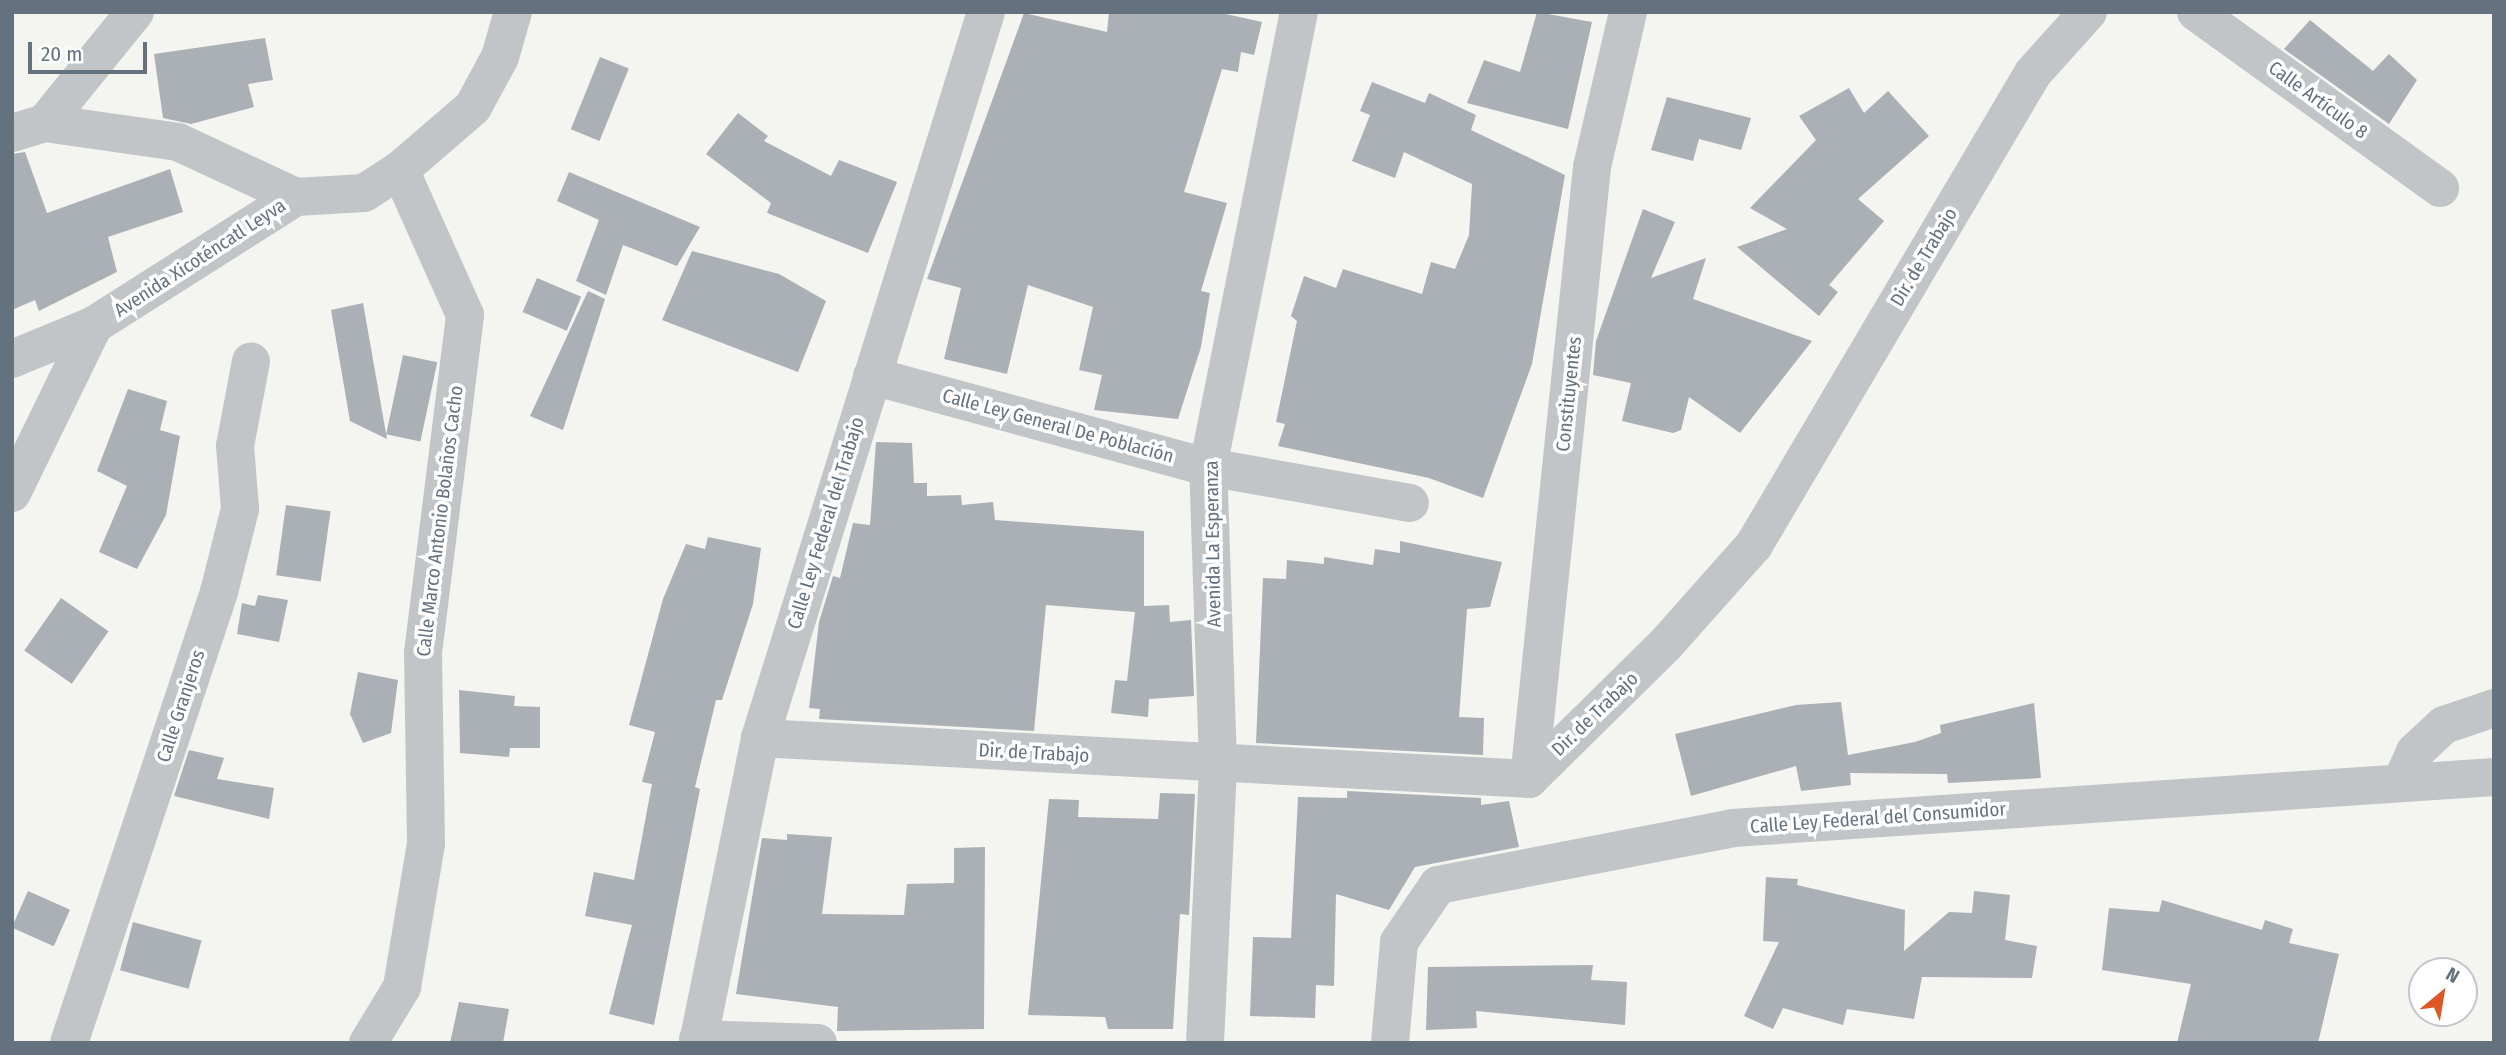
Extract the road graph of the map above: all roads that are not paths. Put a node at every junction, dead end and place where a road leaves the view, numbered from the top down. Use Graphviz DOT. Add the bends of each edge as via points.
graph roads {
  1 [pos="135,12"];
  2 [pos="513,12"];
  3 [pos="986,12"];
  4 [pos="1299,12"];
  5 [pos="1628,12"];
  6 [pos="2088,12"];
  7 [pos="2196,12"];
  8 [pos="29,128"];
  9 [pos="400,170"];
  10 [pos="2440,188"];
  11 [pos="296,197"];
  12 [pos="94,325"];
  13 [pos="12,359"];
  14 [pos="251,361"];
  15 [pos="872,376"];
  16 [pos="1208,467"];
  17 [pos="12,493"];
  18 [pos="1410,503"];
  19 [pos="2494,708"];
  20 [pos="760,738"];
  21 [pos="1218,762"];
  22 [pos="2494,777"];
  23 [pos="1529,779"];
  24 [pos="2402,781"];
  25 [pos="698,1041"];
  26 [pos="69,1043"];
  27 [pos="368,1043"];
  28 [pos="818,1043"];
  29 [pos="1205,1043"];
  30 [pos="1390,1043"];
  1 -- 8 [label="street"];
  2 -- 9 [label="street, Avenida Xicoténcatl Leyva" via="499,57 473,107"];
  3 -- 15 [label="street, Calle Ley Federal del Trabajo"];
  4 -- 16 [label="street, Avenida La Esperanza"];
  5 -- 23 [label="street, Constituyentes" via="1592,167"];
  6 -- 23 [label="street, Dir. de Trabajo" via="2033,73 1754,545 1666,644"];
  7 -- 10 [label="street, Calle Artículo 8"];
  8 -- 11 [label="street" via="178,142"];
  9 -- 11 [label="street, Avenida Xicoténcatl Leyva" via="364,193"];
  9 -- 27 [label="street, Calle Marco Antonio Bolaños Cacho" via="465,315 423,653 426,843 402,987"];
  11 -- 12 [label="street, Avenida Xicoténcatl Leyva"];
  12 -- 13 [label="street, Avenida Xicoténcatl Leyva"];
  12 -- 17 [label="street"];
  14 -- 26 [label="street, Calle Granjeros" via="234,446 240,509 219,592"];
  15 -- 16 [label="street, Calle Ley General De Población"];
  15 -- 20 [label="street, Calle Ley Federal del Trabajo"];
  16 -- 18 [label="street, Calle Ley General De Población"];
  16 -- 21 [label="street, Avenida La Esperanza"];
  19 -- 24 [label="street" via="2444,725 2415,752"];
  20 -- 21 [label="street, Dir. de Trabajo"];
  20 -- 25 [label="street, Calle Ley Federal del Trabajo"];
  21 -- 23 [label="street, Dir. de Trabajo"];
  21 -- 29 [label="street, Avenida La Esperanza"];
  22 -- 24 [label="street, Calle Ley Federal del Consumidor"];
  24 -- 30 [label="street, Calle Ley Federal del Consumidor" via="1733,828 1438,885 1399,942"];
  25 -- 28 [label="street"];
}
